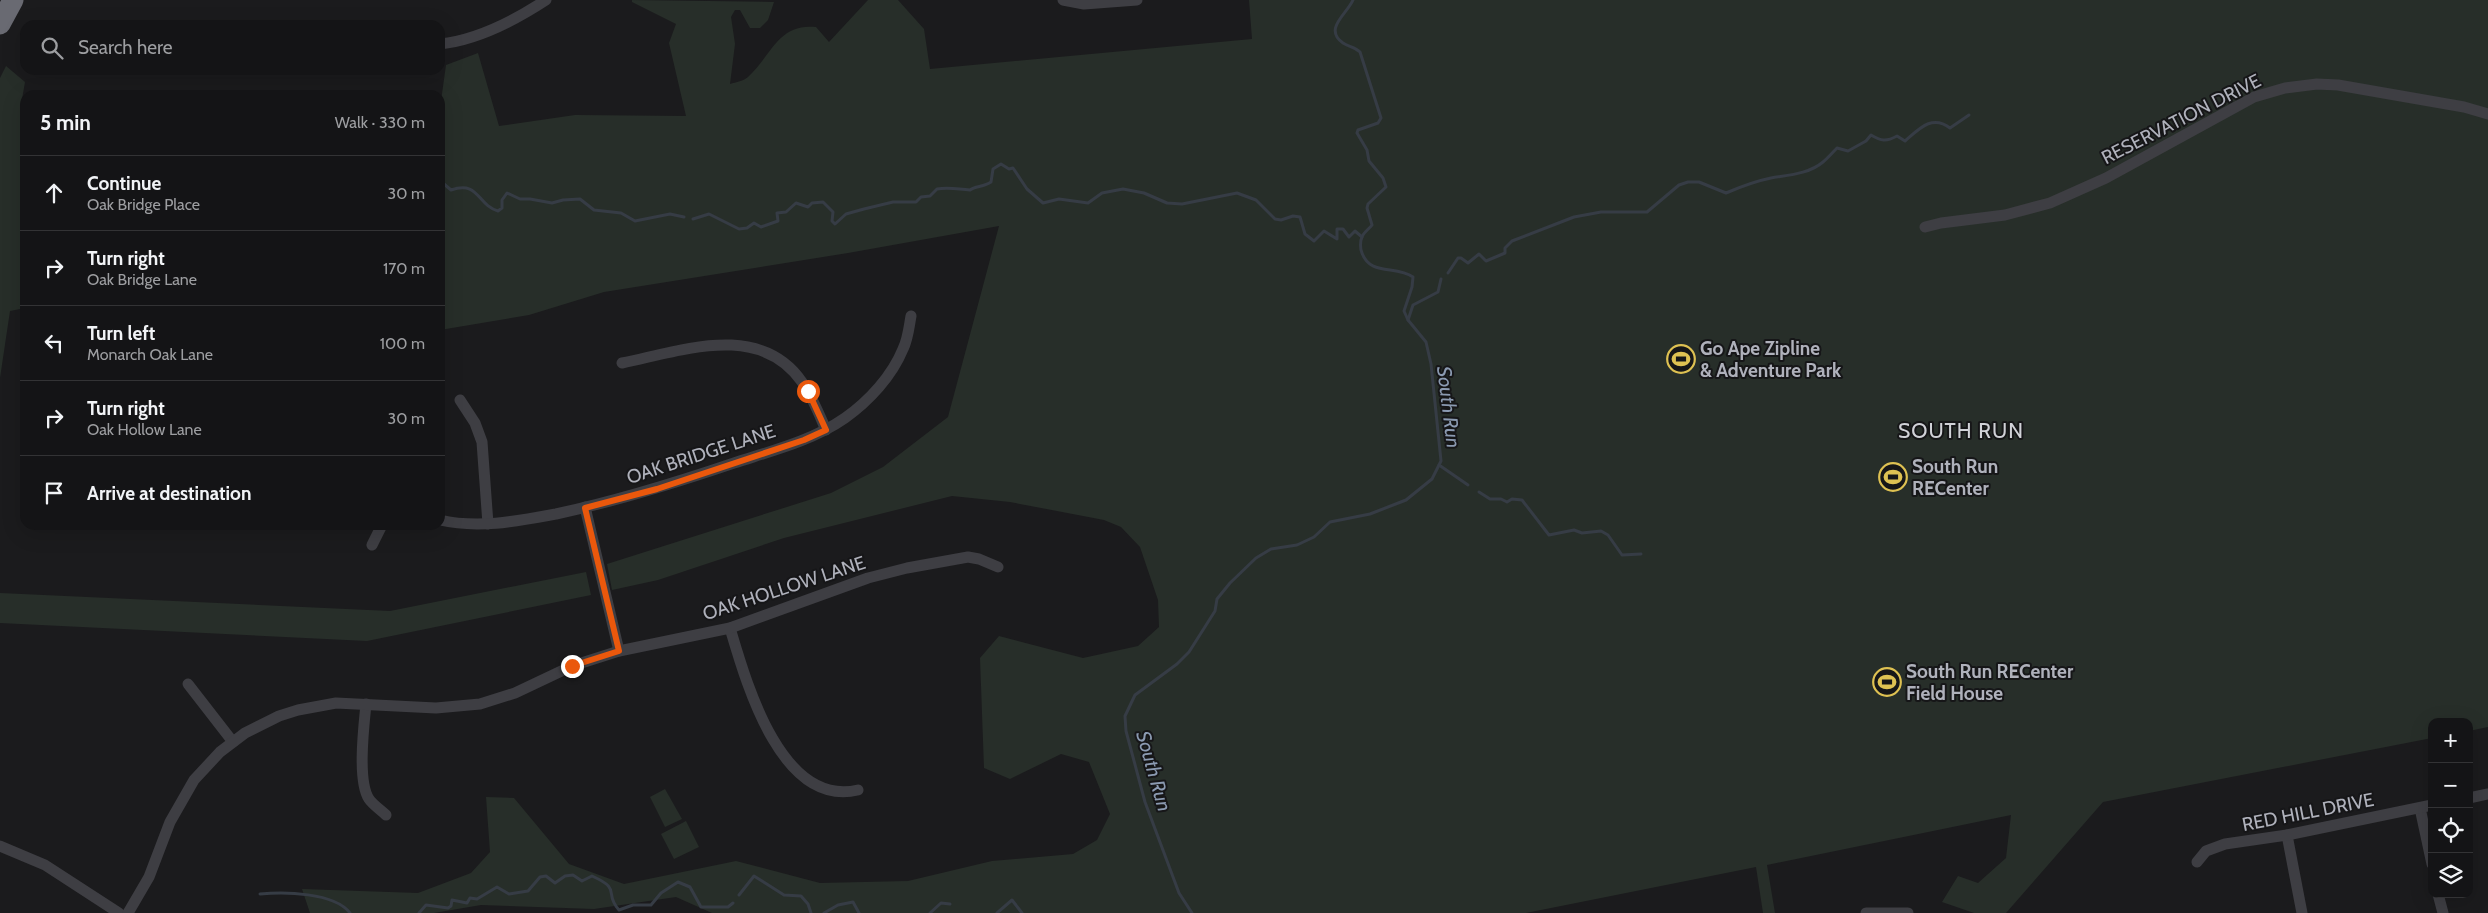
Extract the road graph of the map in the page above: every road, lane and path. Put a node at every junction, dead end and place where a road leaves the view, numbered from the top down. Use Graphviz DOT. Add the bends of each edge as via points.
graph roads {
  1 [pos="13,0"];
  2 [pos="546,0"];
  3 [pos="1062,0"];
  4 [pos="1138,0"];
  5 [pos="0,24"];
  6 [pos="445,43"];
  7 [pos="2488,114"];
  8 [pos="1926,227"];
  9 [pos="911,316"];
  10 [pos="622,363"];
  11 [pos="460,400"];
  12 [pos="826,430"];
  13 [pos="585,508"];
  14 [pos="445,521"];
  15 [pos="488,524"];
  16 [pos="380,530"];
  17 [pos="372,545"];
  18 [pos="998,567"];
  19 [pos="730,628"];
  20 [pos="619,651"];
  21 [pos="188,684"];
  22 [pos="366,704"];
  23 [pos="233,742"];
  24 [pos="858,790"];
  25 [pos="2488,794"];
  26 [pos="2473,797"];
  27 [pos="2428,806"];
  28 [pos="2420,808"];
  29 [pos="386,816"];
  30 [pos="2287,835"];
  31 [pos="0,846"];
  32 [pos="2430,853"];
  33 [pos="2197,862"];
  34 [pos="2439,898"];
  35 [pos="119,913"];
  36 [pos="128,913"];
  37 [pos="1866,913"];
  38 [pos="1908,913"];
  39 [pos="2302,913"];
  40 [pos="2443,913"];
  1 -- 5 [label="highway"];
  2 -- 6 [label="street" via="504,24"];
  3 -- 4 [label="street" via="1084,4"];
  7 -- 8 [label="street, RESERVATION DRIVE" via="2338,86 2317,84 2285,88 2241,104 2106,178 2050,203 2004,216"];
  9 -- 12 [label="street, OAK BRIDGE LANE" via="903,349 884,379 861,405"];
  10 -- 12 [label="street" via="717,345 739,344 763,350 784,362 796,374 808,391"];
  11 -- 15 [label="street" via="475,423 482,442"];
  12 -- 13 [label="street, OAK BRIDGE LANE" via="657,489"];
  13 -- 15 [label="street, OAK BRIDGE LANE"];
  13 -- 20 [label="street"];
  14 -- 15 [label="street, OAK BRIDGE LANE"];
  16 -- 17 [label="street"];
  18 -- 19 [label="street, OAK HOLLOW LANE" via="968,557 907,568 833,590"];
  19 -- 20 [label="street, OAK HOLLOW LANE"];
  19 -- 24 [label="street" via="755,704 785,756 818,787 837,793"];
  20 -- 22 [label="street, OAK HOLLOW LANE" via="572,666 515,693 480,704 436,708"];
  21 -- 23 [label="street"];
  22 -- 23 [label="street, OAK HOLLOW LANE" via="336,703 298,710 262,723"];
  22 -- 29 [label="street" via="364,784 368,798"];
  23 -- 36 [label="street, OAK HOLLOW LANE" via="207,764 184,795 149,877"];
  25 -- 26 [label="street"];
  27 -- 28 [label="street, RED HILL DRIVE"];
  28 -- 30 [label="street, RED HILL DRIVE"];
  28 -- 32 [label="street"];
  30 -- 33 [label="street, RED HILL DRIVE" via="2225,844 2206,851"];
  30 -- 39 [label="street"];
  31 -- 35 [label="street" via="45,866"];
  34 -- 40 [label="street"];
  37 -- 38 [label="street"];
}
